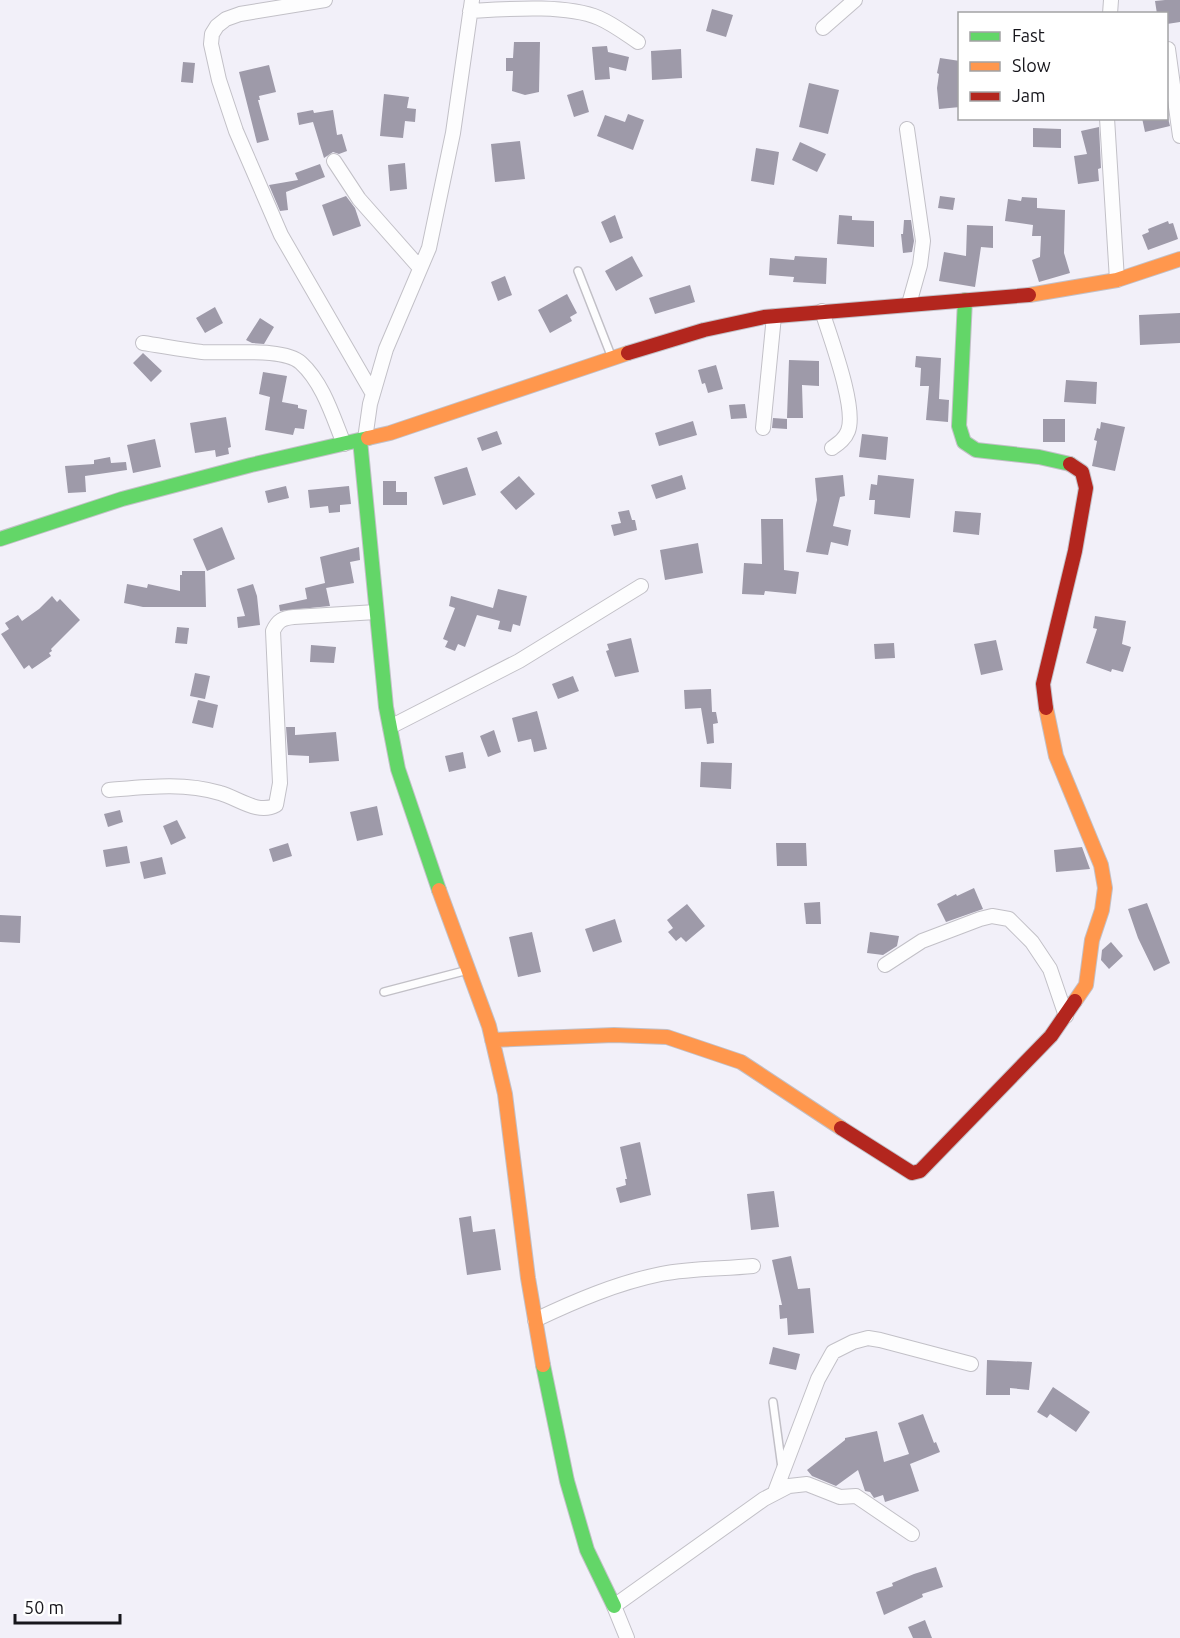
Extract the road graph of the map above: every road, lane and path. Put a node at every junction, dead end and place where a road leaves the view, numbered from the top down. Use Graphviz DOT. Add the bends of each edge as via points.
graph roads {
  1 [pos="325,0"];
  2 [pos="855,0"];
  3 [pos="471,5"];
  4 [pos="823,28"];
  5 [pos="639,42"];
  6 [pos="1168,49"];
  7 [pos="1107,120"];
  8 [pos="907,129"];
  9 [pos="1180,136"];
  10 [pos="334,161"];
  11 [pos="1180,259"];
  12 [pos="420,268"];
  13 [pos="578,271"];
  14 [pos="1117,280"];
  15 [pos="965,300"];
  16 [pos="909,304"];
  17 [pos="822,311"];
  18 [pos="774,316"];
  19 [pos="143,343"];
  20 [pos="612,358"];
  21 [pos="373,394"];
  22 [pos="763,428"];
  23 [pos="362,439"];
  24 [pos="344,444"];
  25 [pos="832,448"];
  26 [pos="0,539"];
  27 [pos="641,586"];
  28 [pos="376,612"];
  29 [pos="390,727"];
  30 [pos="109,789"];
  31 [pos="885,965"];
  32 [pos="470,970"];
  33 [pos="384,992"];
  34 [pos="1066,1016"];
  35 [pos="492,1040"];
  36 [pos="753,1266"];
  37 [pos="535,1320"];
  38 [pos="970,1364"];
  39 [pos="773,1402"];
  40 [pos="782,1473"];
  41 [pos="775,1492"];
  42 [pos="912,1534"];
  43 [pos="614,1606"];
  44 [pos="627,1638"];
  1 -- 21 [label="street" via="226,19 212,34 211,44 237,131 281,235"];
  2 -- 4 [label="street"];
  3 -- 5 [label="street" via="564,10 599,18"];
  3 -- 12 [label="street" via="453,133 429,248"];
  6 -- 9 [label="street"];
  7 -- 14 [label="street"];
  8 -- 16 [label="street" via="923,241"];
  10 -- 12 [label="street" via="360,199"];
  11 -- 14 [label="street"];
  12 -- 21 [label="street" via="386,349"];
  13 -- 20 [label="lane"];
  14 -- 15 [label="street" via="1016,297"];
  15 -- 16 [label="street"];
  15 -- 34 [label="street" via="959,419 964,442 980,450 1041,456 1080,469 1085,478 1075,551 1043,684 1056,756 1101,865 1105,888 1086,985"];
  16 -- 17 [label="street"];
  17 -- 18 [label="street"];
  17 -- 25 [label="street" via="850,414 844,439"];
  18 -- 20 [label="street" via="704,330"];
  18 -- 22 [label="street"];
  19 -- 24 [label="street" via="204,352 284,354 300,361 327,403"];
  20 -- 23 [label="street"];
  21 -- 23 [label="street"];
  23 -- 24 [label="street"];
  23 -- 28 [label="street"];
  24 -- 26 [label="street" via="122,499"];
  27 -- 29 [label="street" via="519,661"];
  28 -- 29 [label="street"];
  28 -- 30 [label="street" via="294,617 277,622 273,631 280,783 276,805 259,809 219,792 179,786"];
  29 -- 32 [label="street" via="398,769 418,832"];
  31 -- 34 [label="street" via="922,941 980,919 1010,919 1050,969"];
  32 -- 33 [label="lane"];
  32 -- 35 [label="street"];
  34 -- 35 [label="street" via="932,1160 912,1173 741,1062 668,1037"];
  35 -- 37 [label="street" via="505,1094"];
  36 -- 37 [label="street" via="662,1274 573,1302"];
  37 -- 43 [label="street" via="567,1481 587,1550"];
  38 -- 40 [label="street" via="868,1338 833,1352 818,1379"];
  39 -- 40 [label="lane"];
  40 -- 41 [label="street"];
  41 -- 42 [label="street" via="807,1484 840,1497 856,1496"];
  41 -- 43 [label="street"];
  43 -- 44 [label="street"];
}
